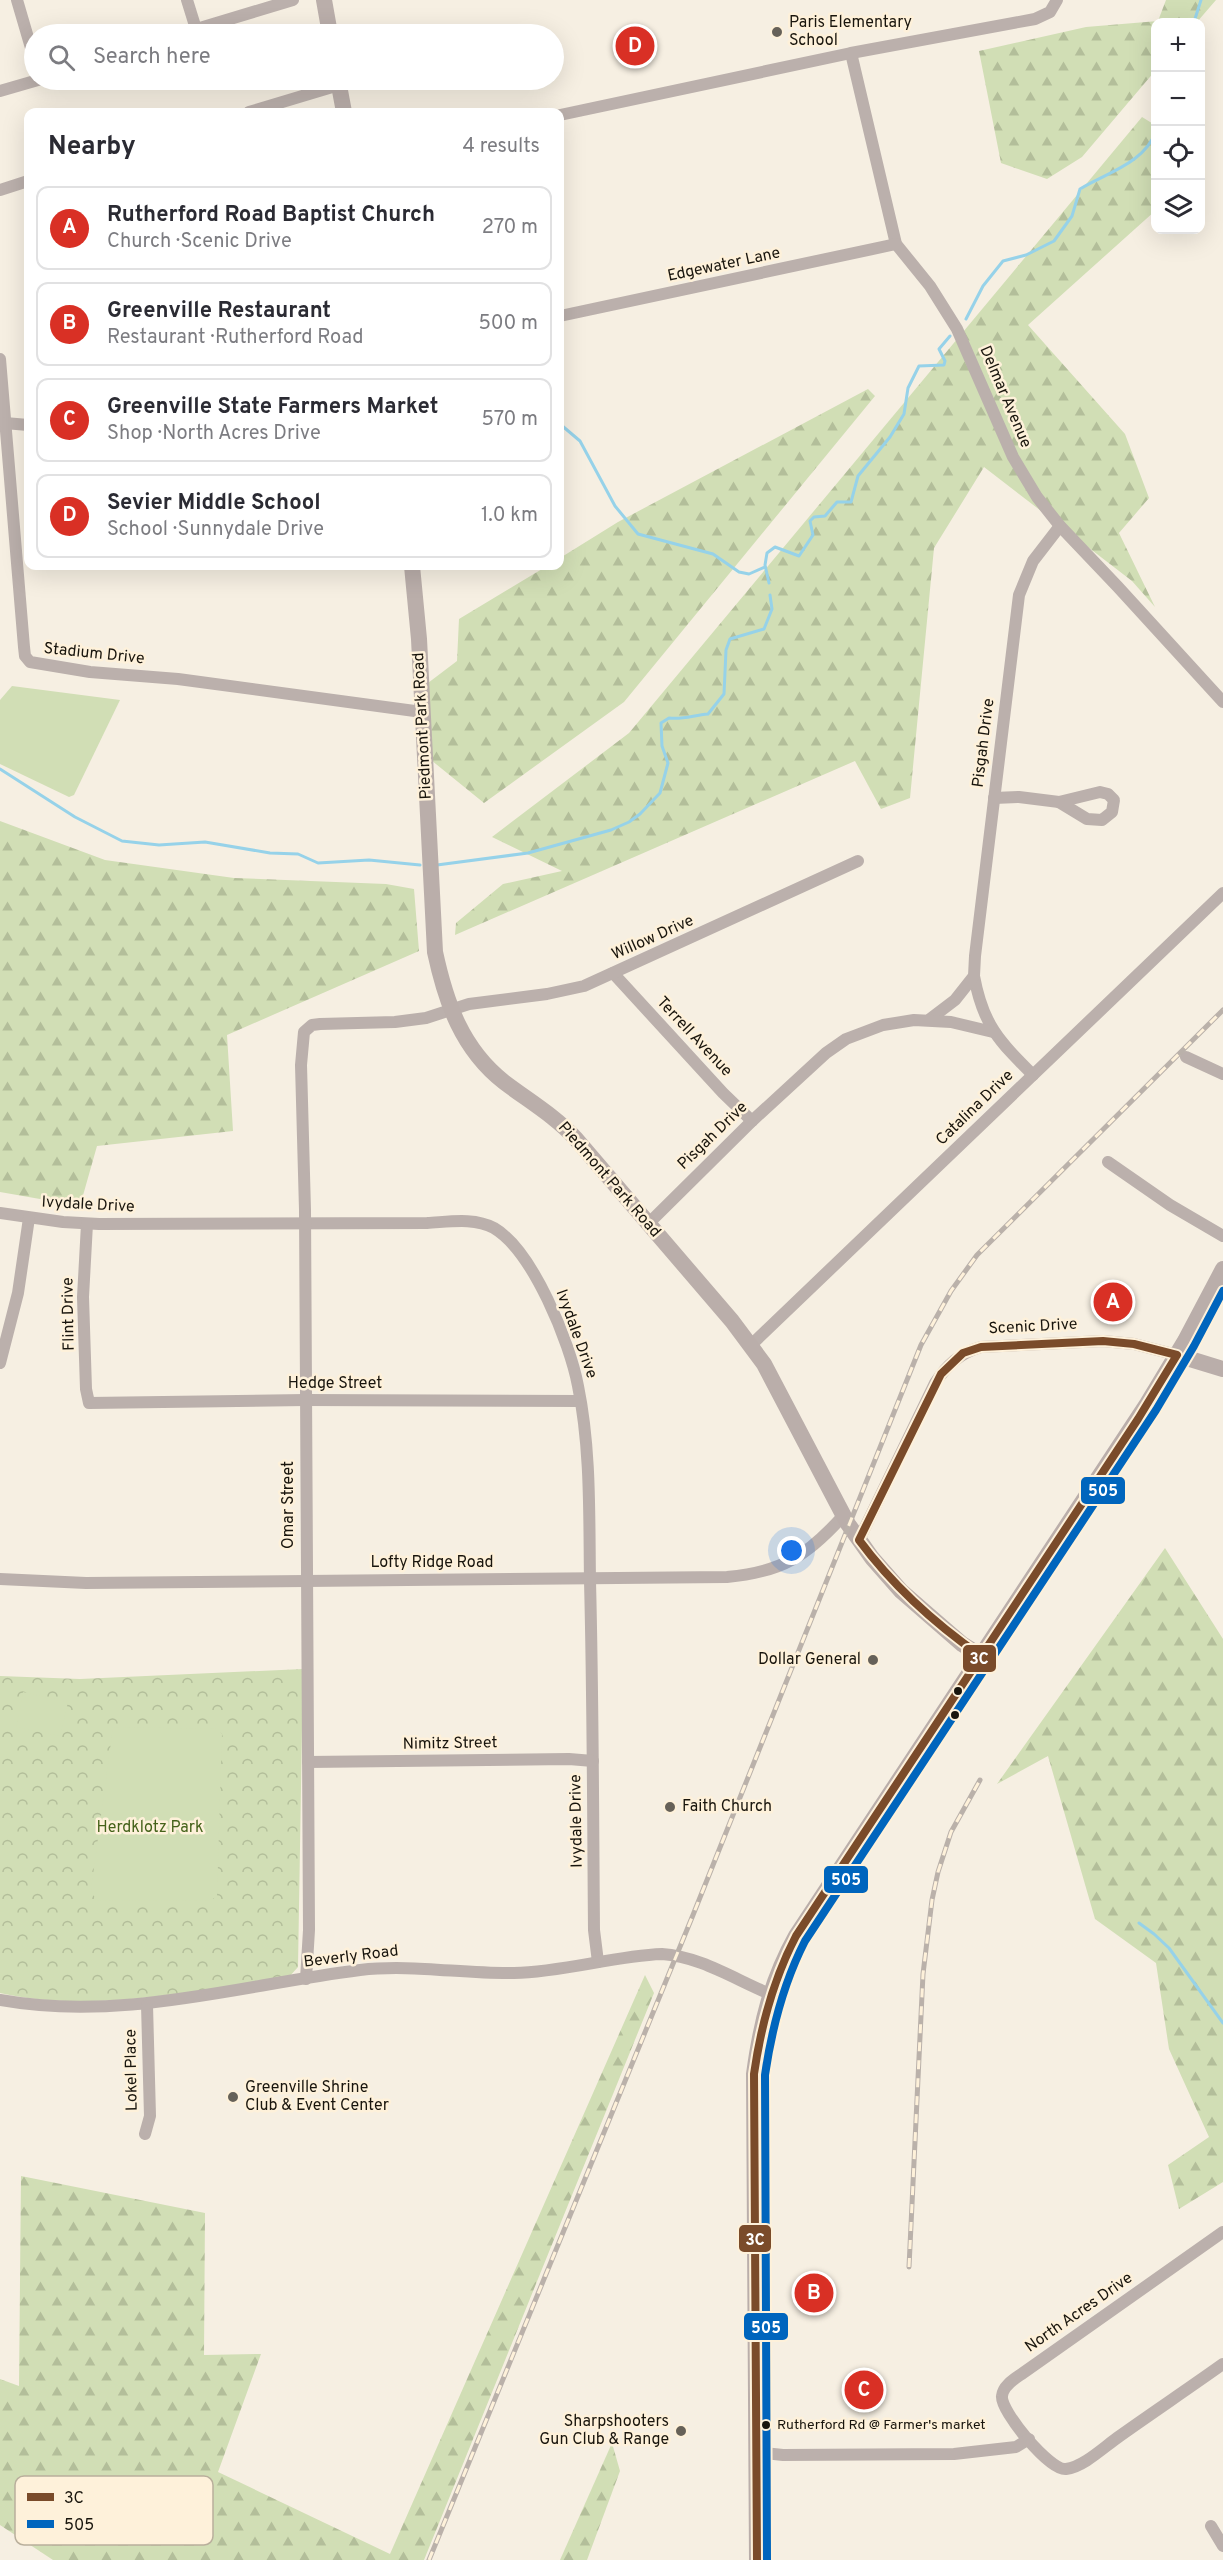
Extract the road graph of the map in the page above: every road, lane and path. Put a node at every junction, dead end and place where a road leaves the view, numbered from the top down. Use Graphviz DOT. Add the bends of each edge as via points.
graph roads {
  1 [pos="17,0"];
  2 [pos="187,0"];
  3 [pos="293,0"];
  4 [pos="324,0"];
  5 [pos="1057,0"];
  6 [pos="24,24"];
  7 [pos="194,24"];
  8 [pos="213,24"];
  9 [pos="328,24"];
  10 [pos="851,53"];
  11 [pos="24,84"];
  12 [pos="315,90"];
  13 [pos="340,90"];
  14 [pos="0,91"];
  15 [pos="261,108"];
  16 [pos="343,108"];
  17 [pos="564,114"];
  18 [pos="24,182"];
  19 [pos="0,190"];
  20 [pos="896,244"];
  21 [pos="564,315"];
  22 [pos="0,359"];
  23 [pos="5,423"];
  24 [pos="24,424"];
  25 [pos="1060,526"];
  26 [pos="412,570"];
  27 [pos="1223,702"];
  28 [pos="422,712"];
  29 [pos="994,798"];
  30 [pos="1059,802"];
  31 [pos="858,861"];
  32 [pos="1223,893"];
  33 [pos="613,973"];
  34 [pos="975,976"];
  35 [pos="451,1011"];
  36 [pos="930,1019"];
  37 [pos="304,1032"];
  38 [pos="993,1032"];
  39 [pos="1186,1057"];
  40 [pos="1223,1074"];
  41 [pos="1033,1075"];
  42 [pos="752,1120"];
  43 [pos="1108,1162"];
  44 [pos="0,1213"];
  45 [pos="29,1218"];
  46 [pos="305,1223"];
  47 [pos="87,1224"];
  48 [pos="648,1224"];
  49 [pos="1223,1236"];
  50 [pos="1223,1269"];
  51 [pos="750,1346"];
  52 [pos="1177,1356"];
  53 [pos="0,1363"];
  54 [pos="1223,1369"];
  55 [pos="305,1400"];
  56 [pos="580,1401"];
  57 [pos="89,1403"];
  58 [pos="843,1516"];
  59 [pos="859,1540"];
  60 [pos="590,1578"];
  61 [pos="0,1579"];
  62 [pos="306,1580"];
  63 [pos="981,1656"];
  64 [pos="593,1761"];
  65 [pos="308,1762"];
  66 [pos="598,1962"];
  67 [pos="306,1979"];
  68 [pos="770,1994"];
  69 [pos="0,2000"];
  70 [pos="147,2005"];
  71 [pos="145,2134"];
  72 [pos="1223,2232"];
  73 [pos="1223,2364"];
  74 [pos="1029,2439"];
  75 [pos="756,2452"];
  76 [pos="1211,2526"];
  77 [pos="1223,2546"];
  78 [pos="756,2560"];
  1 -- 6 [label="street"];
  2 -- 7 [label="street"];
  3 -- 8 [label="street"];
  4 -- 9 [label="street"];
  5 -- 10 [label="street" via="1050,12 1035,19"];
  10 -- 17 [label="street"];
  10 -- 20 [label="street, Delmar Avenue"];
  11 -- 14 [label="street"];
  12 -- 15 [label="street"];
  13 -- 16 [label="street"];
  18 -- 19 [label="street"];
  20 -- 21 [label="street, Edgewater Lane"];
  20 -- 25 [label="street, Delmar Avenue" via="930,286 957,329 1013,457"];
  22 -- 23 [label="street, Stadium Drive"];
  23 -- 24 [label="street"];
  23 -- 28 [label="street, Stadium Drive" via="24,647 30,662"];
  25 -- 27 [label="street, Delmar Avenue"];
  25 -- 29 [label="street, Pisgah Drive" via="1033,561 1019,595"];
  26 -- 28 [label="street, Piedmont Park Road"];
  28 -- 35 [label="street, Piedmont Park Road" via="435,952"];
  29 -- 30 [label="street"];
  29 -- 34 [label="street, Pisgah Drive"];
  31 -- 33 [label="street, Willow Drive"];
  32 -- 41 [label="street, Catalina Drive"];
  33 -- 35 [label="street, Willow Drive" via="584,986 469,1004"];
  33 -- 42 [label="street, Terrell Avenue"];
  34 -- 36 [label="street, Pisgah Drive" via="955,1000"];
  34 -- 38 [label="street, Pisgah Drive" via="978,996"];
  35 -- 37 [label="street, Willow Drive" via="395,1022 312,1025"];
  35 -- 48 [label="street, Piedmont Park Road" via="483,1063 568,1130"];
  36 -- 38 [label="street, Pisgah Drive"];
  36 -- 42 [label="street, Pisgah Drive" via="883,1025 846,1039"];
  37 -- 46 [label="street, Omar Street"];
  38 -- 41 [label="street, Pisgah Drive"];
  39 -- 40 [label="street"];
  41 -- 51 [label="street, Catalina Drive"];
  42 -- 48 [label="street, Pisgah Drive"];
  43 -- 49 [label="street"];
  44 -- 45 [label="street, Ivydale Drive"];
  45 -- 47 [label="street, Ivydale Drive"];
  45 -- 53 [label="street" via="18,1293"];
  46 -- 47 [label="street, Ivydale Drive"];
  46 -- 55 [label="street, Omar Street"];
  46 -- 56 [label="street, Ivydale Drive" via="469,1221 494,1228 520,1253 535,1276 563,1340"];
  47 -- 57 [label="street, Flint Drive" via="83,1297"];
  48 -- 51 [label="street, Piedmont Park Road"];
  50 -- 52 [label="street"];
  51 -- 58 [label="street, Piedmont Park Road" via="772,1378"];
  52 -- 54 [label="street"];
  52 -- 59 [label="street, Scenic Drive" via="1134,1344 1103,1341 981,1347 963,1353 935,1383"];
  52 -- 63 [label="street"];
  55 -- 56 [label="street, Hedge Street"];
  55 -- 57 [label="street, Hedge Street"];
  55 -- 62 [label="street, Omar Street"];
  56 -- 60 [label="street, Ivydale Drive"];
  58 -- 59 [label="street, Piedmont Park Road"];
  58 -- 60 [label="street, Lofty Ridge Road" via="805,1553 763,1572 727,1577"];
  59 -- 63 [label="street, Piedmont Park Road" via="901,1591"];
  60 -- 62 [label="street, Lofty Ridge Road"];
  60 -- 64 [label="street, Ivydale Drive"];
  61 -- 62 [label="street, Lofty Ridge Road" via="86,1583"];
  62 -- 65 [label="street, Omar Street"];
  63 -- 68 [label="street" via="796,1936"];
  64 -- 65 [label="street, Nimitz Street"];
  64 -- 66 [label="street, Ivydale Drive" via="594,1930"];
  65 -- 67 [label="street, Omar Street"];
  66 -- 67 [label="street, Beverly Road" via="514,1973 387,1967"];
  66 -- 68 [label="street, Beverly Road" via="676,1955"];
  67 -- 70 [label="street, Beverly Road"];
  68 -- 75 [label="street" via="754,2074"];
  69 -- 70 [label="street, Beverly Road" via="62,2008"];
  70 -- 71 [label="street, Lokel Place" via="150,2116"];
  72 -- 74 [label="street, North Acres Drive" via="1004,2389 1004,2406"];
  73 -- 74 [label="street, North Acres Drive" via="1073,2467 1055,2467"];
  74 -- 75 [label="street" via="1016,2447 954,2454"];
  75 -- 78 [label="street"];
  76 -- 77 [label="street"];
}
